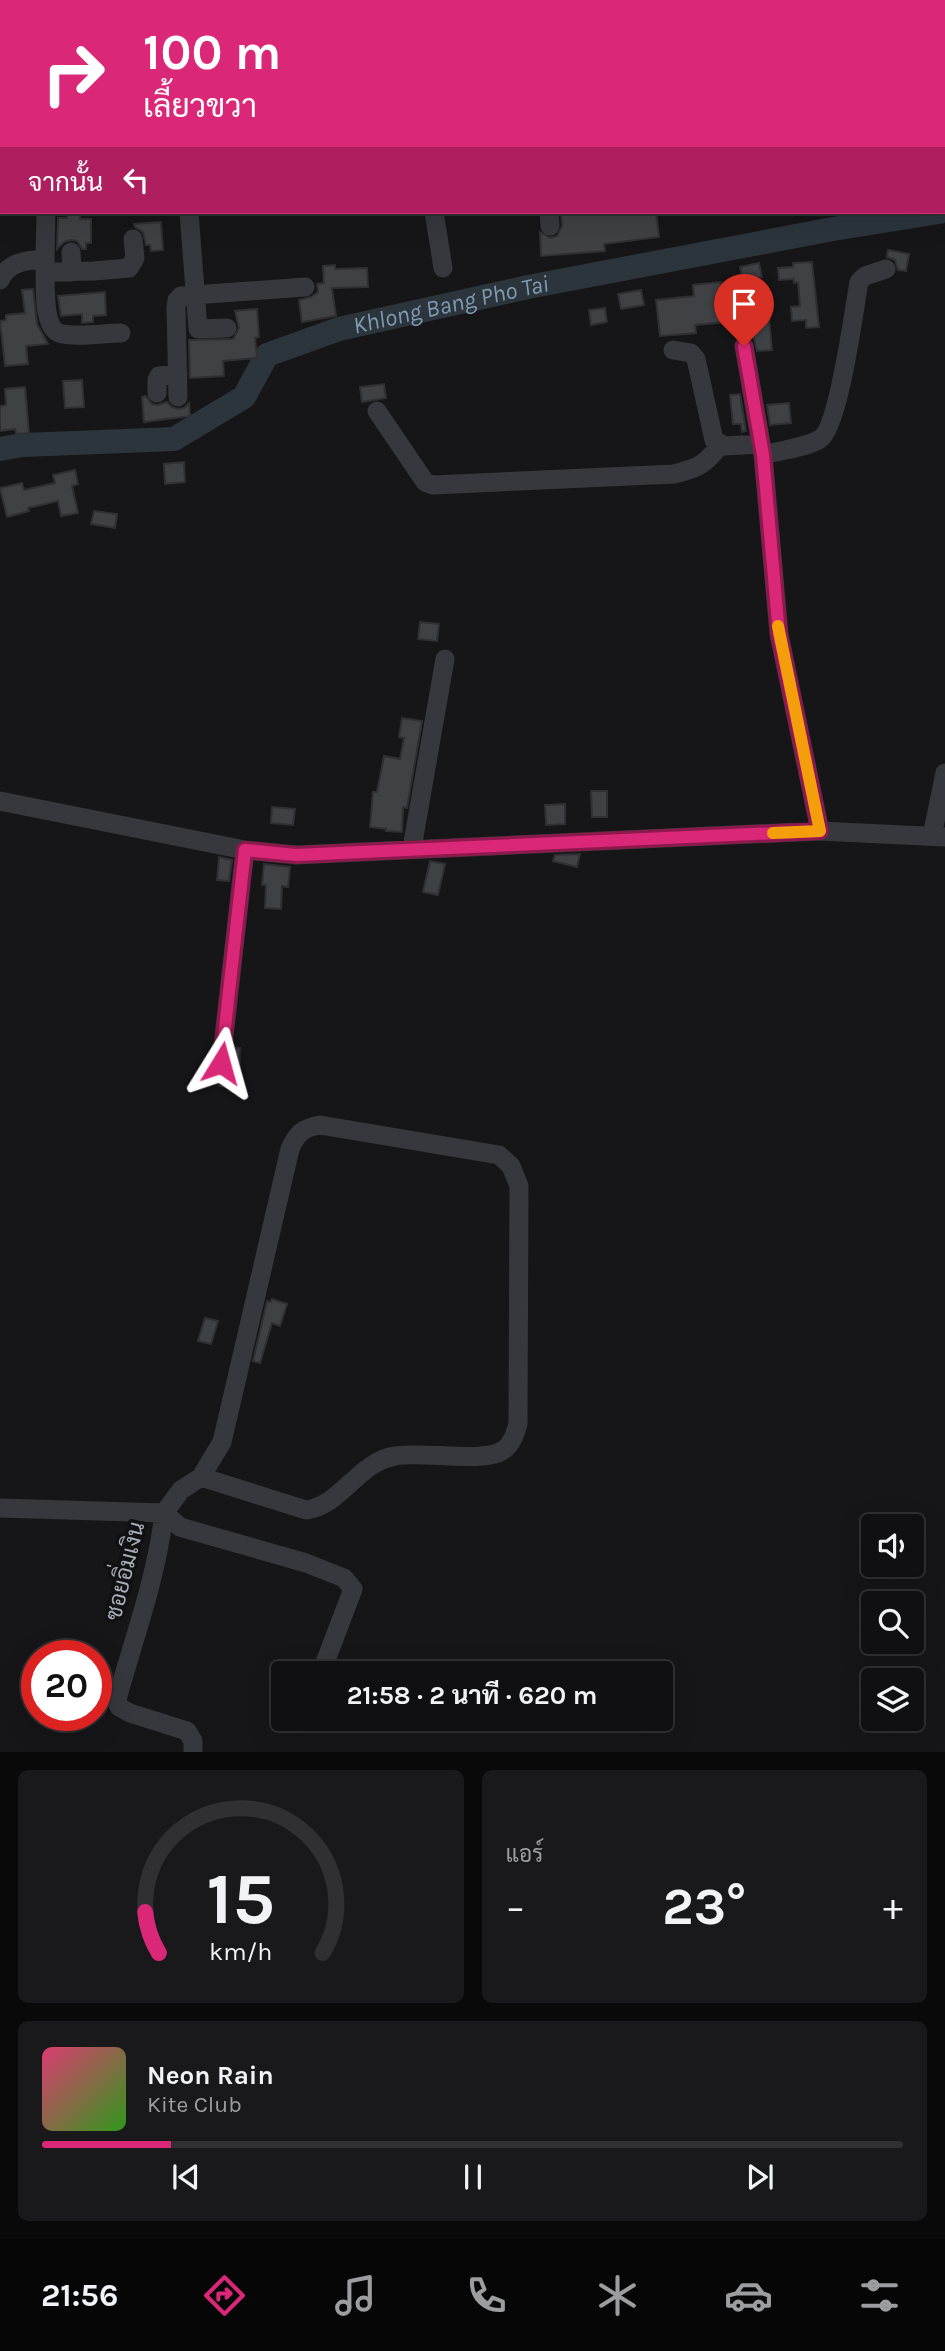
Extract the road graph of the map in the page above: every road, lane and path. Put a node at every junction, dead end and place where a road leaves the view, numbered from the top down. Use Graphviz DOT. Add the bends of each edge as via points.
graph roads {
  1 [pos="834,0"];
  2 [pos="841,0"];
  3 [pos="46,214"];
  4 [pos="189,214"];
  5 [pos="435,214"];
  6 [pos="133,239"];
  7 [pos="71,252"];
  8 [pos="46,265"];
  9 [pos="443,268"];
  10 [pos="886,269"];
  11 [pos="72,272"];
  12 [pos="0,280"];
  13 [pos="305,286"];
  14 [pos="195,295"];
  15 [pos="228,328"];
  16 [pos="121,333"];
  17 [pos="744,346"];
  18 [pos="673,349"];
  19 [pos="177,374"];
  20 [pos="158,393"];
  21 [pos="178,397"];
  22 [pos="377,411"];
  23 [pos="720,444"];
  24 [pos="761,449"];
  25 [pos="445,659"];
  26 [pos="945,773"];
  27 [pos="0,801"];
  28 [pos="820,831"];
  29 [pos="939,837"];
  30 [pos="412,848"];
  31 [pos="245,850"];
  32 [pos="221,1063"];
  33 [pos="201,1477"];
  34 [pos="0,1507"];
  35 [pos="164,1513"];
  36 [pos="326,1661"];
  37 [pos="193,1752"];
  1 -- 2 [label="street"];
  3 -- 8 [label="street"];
  4 -- 14 [label="street"];
  5 -- 9 [label="street"];
  6 -- 11 [label="street" via="135,258 129,268"];
  7 -- 11 [label="street"];
  8 -- 11 [label="street"];
  8 -- 12 [label="street" via="22,262 4,272"];
  8 -- 16 [label="street" via="52,328 69,334"];
  10 -- 24 [label="street" via="859,282 829,429 817,441"];
  13 -- 14 [label="street"];
  14 -- 15 [label="street" via="198,329"];
  14 -- 19 [label="street" via="177,300"];
  17 -- 24 [label="street"];
  18 -- 23 [label="street" via="691,353 696,359 710,430"];
  19 -- 20 [label="street" via="159,376"];
  19 -- 21 [label="street"];
  22 -- 23 [label="street" via="425,482 433,485 674,474 707,463"];
  23 -- 24 [label="street"];
  24 -- 28 [label="street" via="779,634"];
  25 -- 30 [label="street"];
  26 -- 29 [label="street"];
  27 -- 31 [label="street"];
  28 -- 29 [label="street"];
  28 -- 30 [label="street"];
  30 -- 31 [label="street" via="296,855"];
  31 -- 32 [label="street"];
  33 -- 33 [label="street" via="306,1510 327,1503 363,1470 386,1457 487,1456 502,1451 513,1440 518,1424 519,1186 511,1166 499,1155 320,1125 296,1136 222,1442"];
  33 -- 35 [label="street" via="181,1490"];
  34 -- 35 [label="street, ซอยอิ่มเงิน"];
  35 -- 36 [label="street" via="180,1527 285,1555 345,1578 353,1588"];
  35 -- 37 [label="street, ซอยอิ่มเงิน" via="117,1699 119,1707 130,1713 187,1731"];
}
